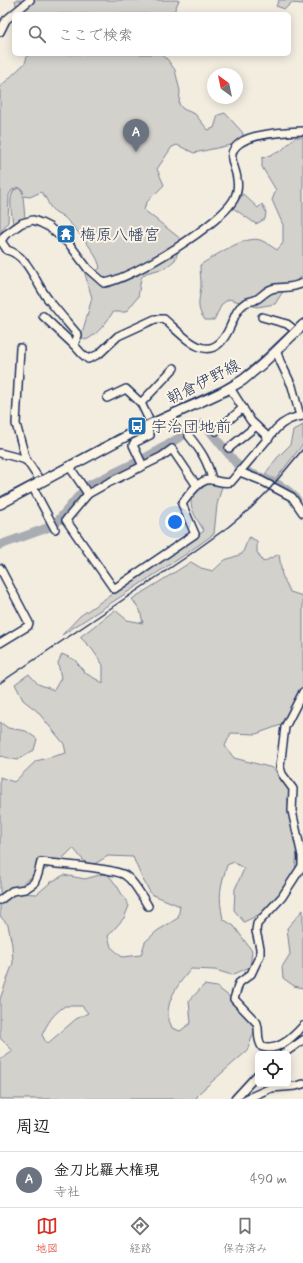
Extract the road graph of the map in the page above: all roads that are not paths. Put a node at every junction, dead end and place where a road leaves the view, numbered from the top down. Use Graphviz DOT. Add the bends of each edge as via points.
graph roads {
  1 [pos="30,0"];
  2 [pos="16,12"];
  3 [pos="12,15"];
  4 [pos="0,32"];
  5 [pos="303,131"];
  6 [pos="303,283"];
  7 [pos="43,316"];
  8 [pos="262,317"];
  9 [pos="300,328"];
  10 [pos="74,345"];
  11 [pos="20,348"];
  12 [pos="276,350"];
  13 [pos="174,368"];
  14 [pos="230,388"];
  15 [pos="107,398"];
  16 [pos="141,403"];
  17 [pos="243,408"];
  18 [pos="302,416"];
  19 [pos="149,425"];
  20 [pos="256,426"];
  21 [pos="216,432"];
  22 [pos="189,436"];
  23 [pos="269,438"];
  24 [pos="229,448"];
  25 [pos="0,452"];
  26 [pos="26,460"];
  27 [pos="143,465"];
  28 [pos="69,466"];
  29 [pos="241,471"];
  30 [pos="212,480"];
  31 [pos="41,482"];
  32 [pos="32,486"];
  33 [pos="197,486"];
  34 [pos="85,491"];
  35 [pos="0,504"];
  36 [pos="303,513"];
  37 [pos="53,526"];
  38 [pos="0,568"];
  39 [pos="0,643"];
  40 [pos="303,692"];
  41 [pos="0,900"];
  42 [pos="148,906"];
  43 [pos="303,1026"];
  44 [pos="303,1040"];
  45 [pos="287,1051"];
  46 [pos="255,1077"];
  47 [pos="303,1084"];
  48 [pos="235,1099"];
  49 [pos="246,1099"];
  1 -- 2 [label="street"];
  3 -- 4 [label="street" via="6,20"];
  5 -- 10 [label="street" via="280,132 250,138 240,143 234,149 231,159 238,190 230,205 196,235 156,260 120,278 104,282 88,269 70,245 41,223 33,220 22,223 6,235 1,241 7,250 14,252 24,261 47,298 78,335"];
  6 -- 10 [label="street" via="291,288 267,290 256,300 245,302 239,308 225,338 220,344 209,349 203,349 186,339 164,320 159,319 118,336 99,354 88,359"];
  7 -- 10 [label="street"];
  8 -- 9 [label="street"];
  9 -- 12 [label="main road, 朝倉伊野線"];
  11 -- 26 [label="street" via="16,424"];
  12 -- 14 [label="main road, 朝倉伊野線" via="253,372"];
  12 -- 18 [label="street"];
  13 -- 16 [label="street"];
  14 -- 17 [label="street"];
  14 -- 19 [label="main road, 朝倉伊野線"];
  15 -- 16 [label="street" via="126,389"];
  16 -- 19 [label="street"];
  17 -- 20 [label="street"];
  17 -- 21 [label="street"];
  18 -- 23 [label="street" via="284,422"];
  19 -- 27 [label="street" via="150,435 133,445"];
  19 -- 28 [label="main road, 朝倉伊野線"];
  20 -- 23 [label="street"];
  20 -- 24 [label="street"];
  22 -- 30 [label="street" via="204,456"];
  23 -- 29 [label="street"];
  25 -- 26 [label="street"];
  26 -- 31 [label="street"];
  27 -- 33 [label="street" via="172,449"];
  27 -- 34 [label="street" via="106,484"];
  28 -- 31 [label="main road, 朝倉伊野線"];
  28 -- 34 [label="street"];
  29 -- 30 [label="street" via="231,482"];
  29 -- 36 [label="street" via="292,497"];
  30 -- 33 [label="street"];
  31 -- 32 [label="main road, 朝倉伊野線"];
  32 -- 35 [label="main road, 朝倉伊野線"];
  32 -- 37 [label="street"];
  33 -- 34 [label="street" via="182,504 195,534 114,589 66,520"];
  38 -- 39 [label="street" via="29,623"];
  40 -- 43 [label="street" via="285,727 280,767 293,789 292,811 302,866 282,896 257,924 260,955 251,974 239,983 234,999 257,1023 262,1047 270,1048 284,1044"];
  41 -- 42 [label="street" via="12,891 25,889 34,883 41,862 85,866 126,876 133,882"];
  44 -- 45 [label="street"];
  46 -- 48 [label="street"];
  47 -- 49 [label="street" via="272,1088"];
}
